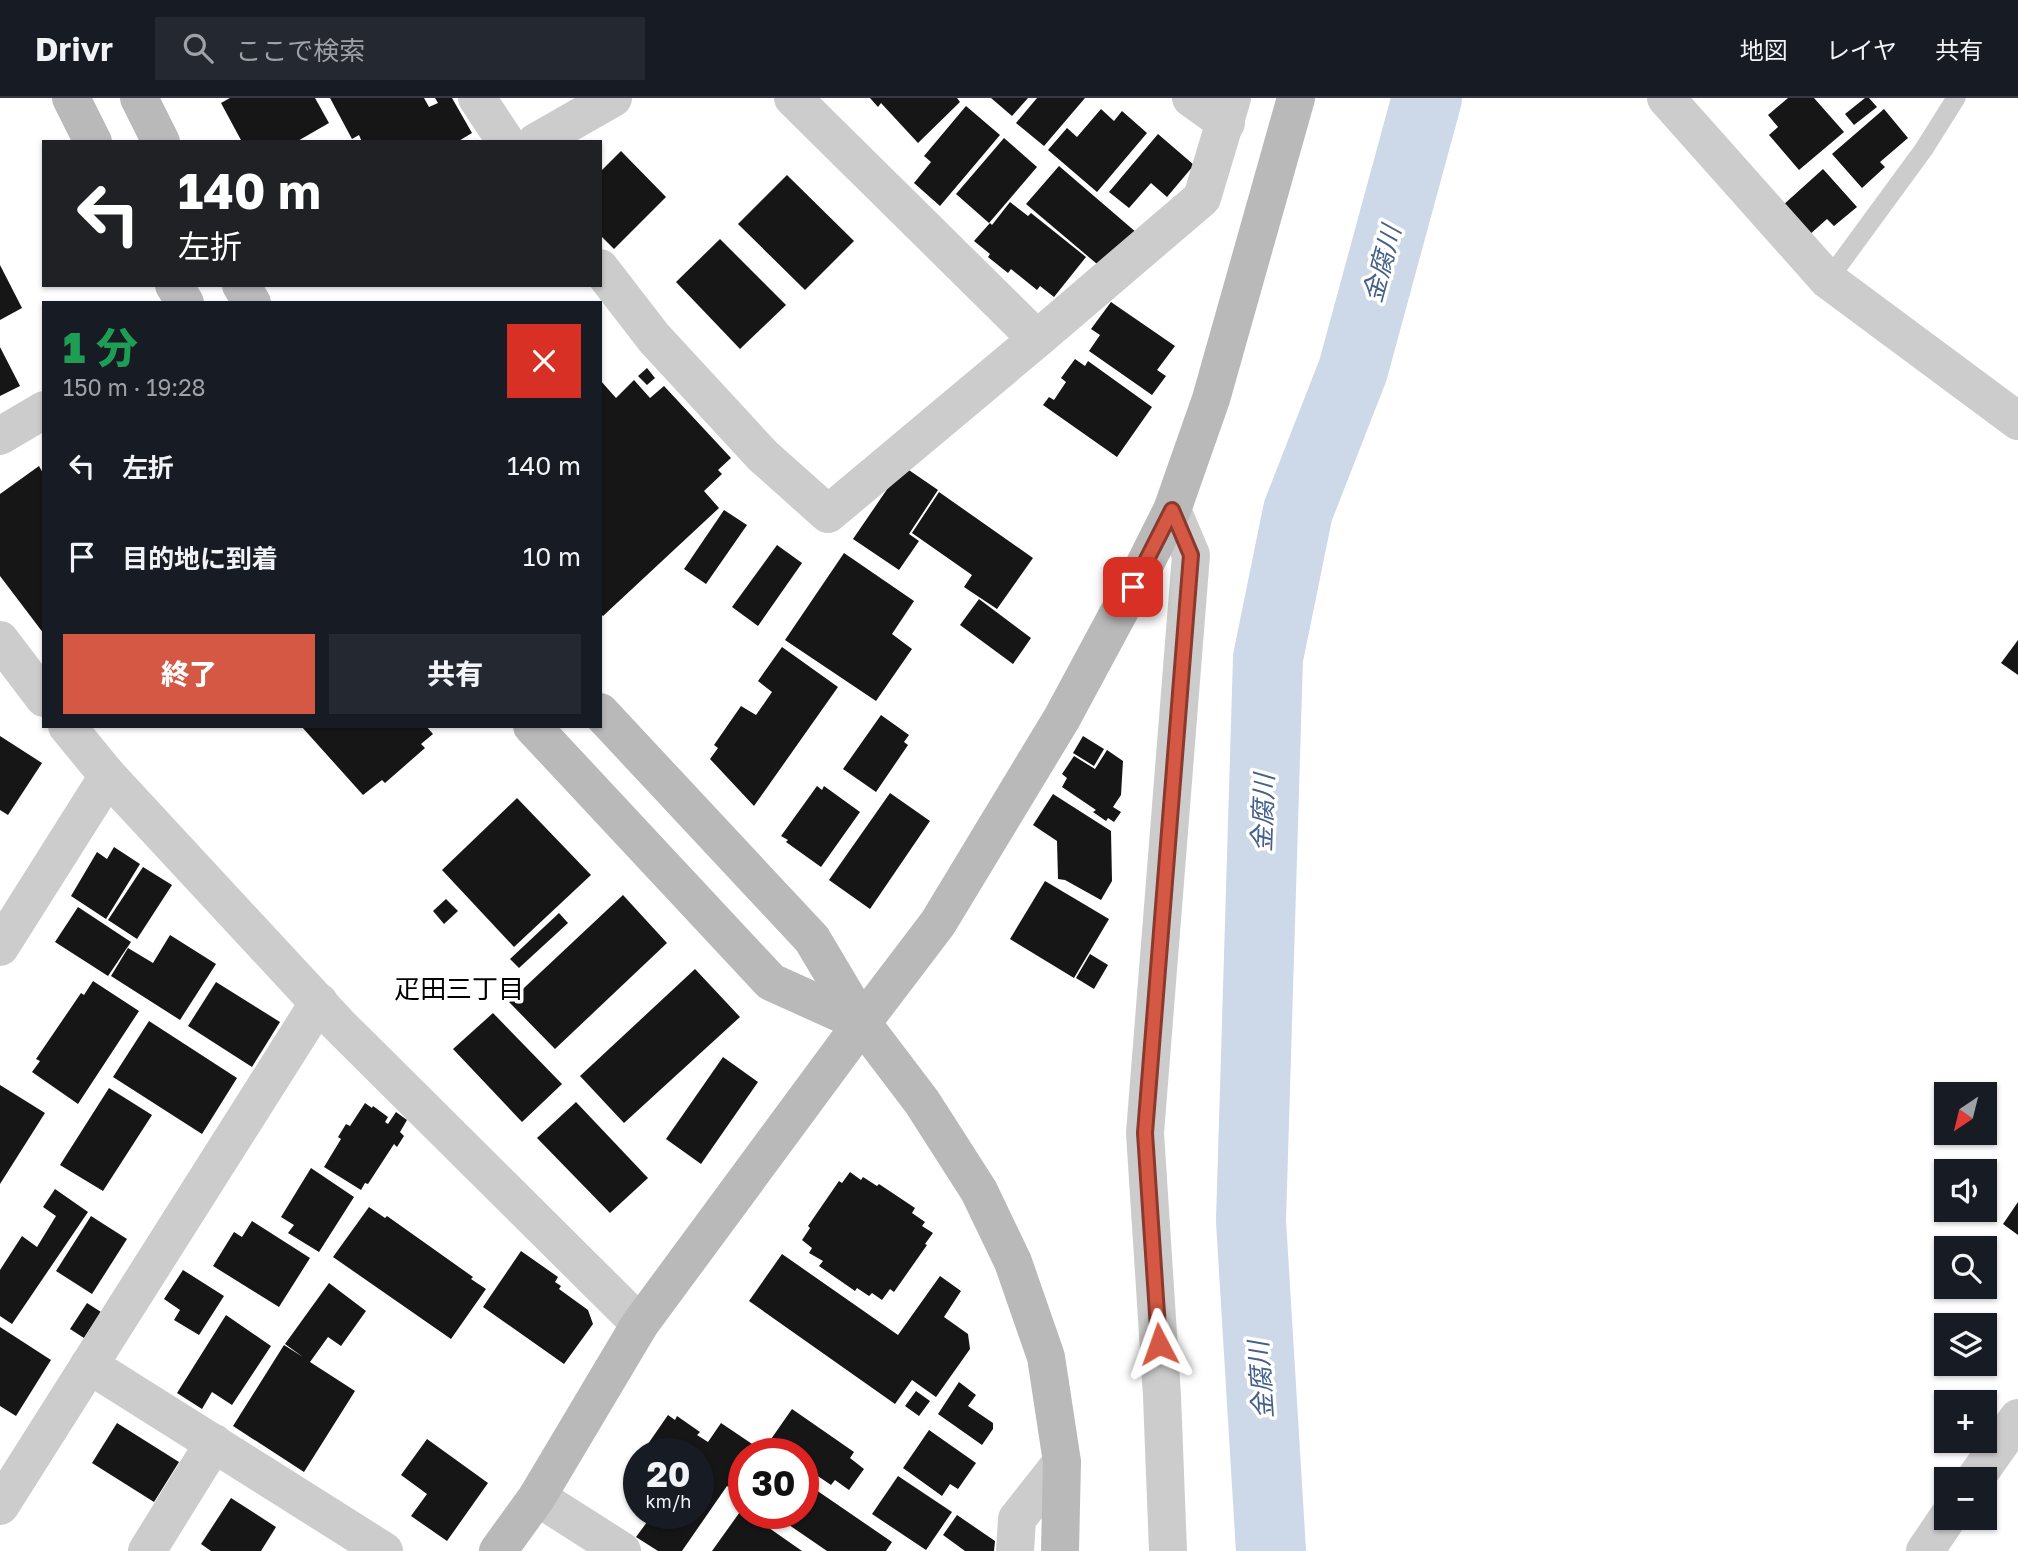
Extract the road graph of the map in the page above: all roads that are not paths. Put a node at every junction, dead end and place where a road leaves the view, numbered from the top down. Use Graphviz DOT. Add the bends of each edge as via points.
graph roads {
  1 [pos="71,98"];
  2 [pos="139,98"];
  3 [pos="477,98"];
  4 [pos="613,98"];
  5 [pos="793,98"];
  6 [pos="1191,98"];
  7 [pos="1296,98"];
  8 [pos="1956,98"];
  9 [pos="1677,102"];
  10 [pos="1229,111"];
  11 [pos="92,140"];
  12 [pos="160,140"];
  13 [pos="505,140"];
  14 [pos="540,140"];
  15 [pos="602,271"];
  16 [pos="1828,280"];
  17 [pos="1037,339"];
  18 [pos="42,411"];
  19 [pos="2018,421"];
  20 [pos="0,436"];
  21 [pos="1172,510"];
  22 [pos="0,640"];
  23 [pos="42,695"];
  24 [pos="602,714"];
  25 [pos="69,728"];
  26 [pos="534,728"];
  27 [pos="108,776"];
  28 [pos="0,947"];
  29 [pos="319,1002"];
  30 [pos="862,1023"];
  31 [pos="640,1324"];
  32 [pos="89,1365"];
  33 [pos="2018,1418"];
  34 [pos="214,1443"];
  35 [pos="1062,1462"];
  36 [pos="1984,1467"];
  37 [pos="537,1497"];
  38 [pos="0,1506"];
  39 [pos="1939,1530"];
  40 [pos="147,1551"];
  41 [pos="384,1551"];
  42 [pos="498,1551"];
  43 [pos="622,1551"];
  44 [pos="1015,1551"];
  45 [pos="1060,1551"];
  46 [pos="1168,1551"];
  47 [pos="1925,1551"];
  1 -- 11 [label="street"];
  2 -- 12 [label="street"];
  3 -- 13 [label="street"];
  4 -- 14 [label="street"];
  5 -- 17 [label="street"];
  6 -- 10 [label="street"];
  7 -- 21 [label="street" via="1211,399"];
  8 -- 16 [label="lane"];
  9 -- 16 [label="street"];
  10 -- 17 [label="street" via="1202,198"];
  15 -- 17 [label="street" via="654,338 763,456 828,513"];
  16 -- 19 [label="street"];
  18 -- 20 [label="street"];
  21 -- 30 [label="street" via="1062,718 952,901"];
  21 -- 46 [label="street" via="1191,555 1145,1133 1163,1396"];
  22 -- 23 [label="street"];
  24 -- 30 [label="street" via="812,939"];
  25 -- 27 [label="street"];
  26 -- 30 [label="street" via="771,982"];
  27 -- 28 [label="street"];
  27 -- 29 [label="street"];
  29 -- 31 [label="street"];
  29 -- 32 [label="street"];
  30 -- 31 [label="street"];
  30 -- 35 [label="street" via="922,1102 979,1191 1013,1262 1046,1357"];
  31 -- 37 [label="street"];
  32 -- 34 [label="street"];
  32 -- 38 [label="street"];
  33 -- 36 [label="street"];
  34 -- 40 [label="street"];
  34 -- 41 [label="street"];
  35 -- 44 [label="street" via="1017,1519"];
  35 -- 45 [label="street"];
  37 -- 42 [label="street"];
  37 -- 43 [label="street"];
  39 -- 47 [label="street"];
}
